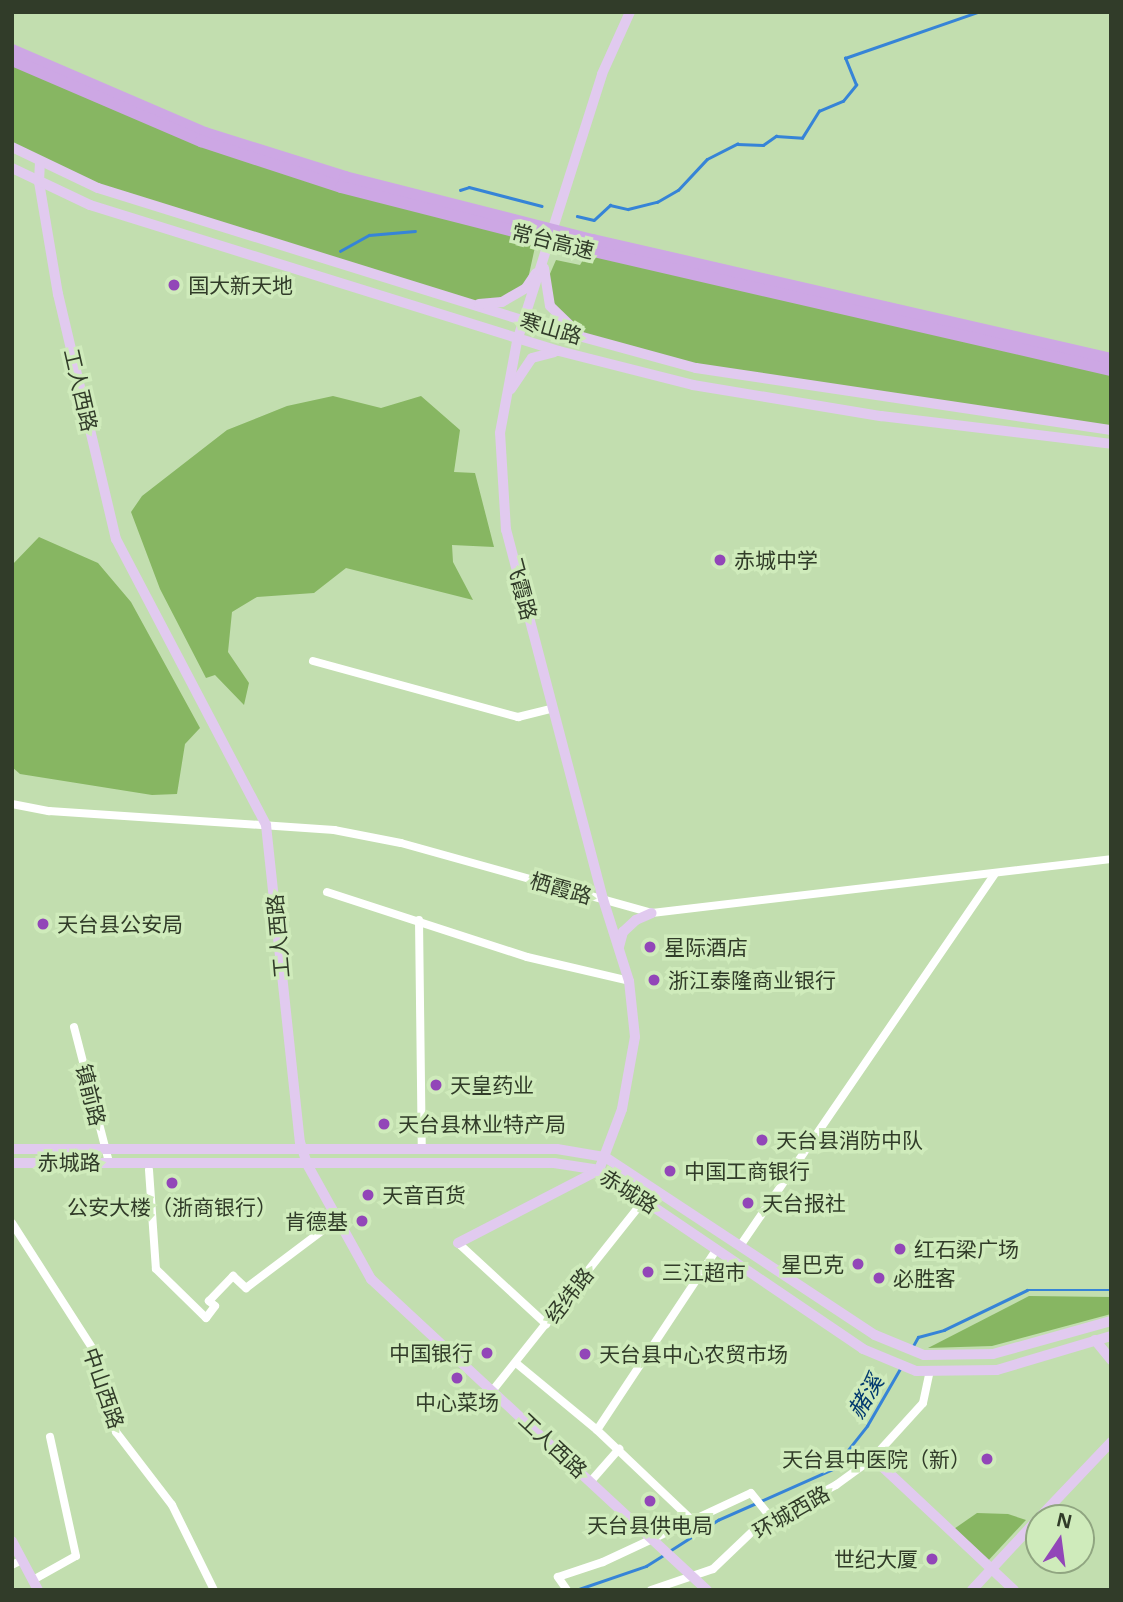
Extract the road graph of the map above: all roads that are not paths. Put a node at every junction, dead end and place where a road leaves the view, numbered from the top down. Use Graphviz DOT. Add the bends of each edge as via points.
graph roads {
  1 [pos="630,12"];
  2 [pos="12,50"];
  3 [pos="12,60"];
  4 [pos="12,147"];
  5 [pos="40,162"];
  6 [pos="12,168"];
  7 [pos="39,182"];
  8 [pos="526,229"];
  9 [pos="591,245"];
  10 [pos="543,262"];
  11 [pos="472,304"];
  12 [pos="524,321"];
  13 [pos="493,333"];
  14 [pos="584,337"];
  15 [pos="517,341"];
  16 [pos="559,351"];
  17 [pos="1111,359"];
  18 [pos="512,364"];
  19 [pos="1111,370"];
  20 [pos="505,400"];
  21 [pos="1111,430"];
  22 [pos="1111,444"];
  23 [pos="313,661"];
  24 [pos="553,708"];
  25 [pos="12,804"];
  26 [pos="266,825"];
  27 [pos="1111,859"];
  28 [pos="994,875"];
  29 [pos="327,892"];
  30 [pos="603,900"];
  31 [pos="652,914"];
  32 [pos="419,920"];
  33 [pos="619,947"];
  34 [pos="629,981"];
  35 [pos="74,1027"];
  36 [pos="12,1149"];
  37 [pos="105,1149"];
  38 [pos="302,1149"];
  39 [pos="422,1150"];
  40 [pos="471,1150"];
  41 [pos="605,1157"];
  42 [pos="110,1162"];
  43 [pos="12,1163"];
  44 [pos="307,1164"];
  45 [pos="471,1164"];
  46 [pos="149,1170"];
  47 [pos="599,1170"];
  48 [pos="644,1200"];
  49 [pos="335,1221"];
  50 [pos="12,1223"];
  51 [pos="458,1243"];
  52 [pos="740,1246"];
  53 [pos="717,1248"];
  54 [pos="784,1275"];
  55 [pos="776,1289"];
  56 [pos="1111,1321"];
  57 [pos="546,1324"];
  58 [pos="1111,1336"];
  59 [pos="1095,1340"];
  60 [pos="1111,1360"];
  61 [pos="516,1363"];
  62 [pos="930,1371"];
  63 [pos="493,1390"];
  64 [pos="597,1430"];
  65 [pos="50,1437"];
  66 [pos="1111,1442"];
  67 [pos="619,1450"];
  68 [pos="873,1458"];
  69 [pos="592,1481"];
  70 [pos="1052,1504"];
  71 [pos="772,1519"];
  72 [pos="695,1522"];
  73 [pos="1025,1533"];
  74 [pos="654,1540"];
  75 [pos="12,1541"];
  76 [pos="17,1563"];
  77 [pos="992,1569"];
  78 [pos="692,1576"];
  79 [pos="36,1585"];
  80 [pos="214,1590"];
  81 [pos="567,1590"];
  82 [pos="651,1590"];
  83 [pos="707,1590"];
  84 [pos="972,1590"];
  85 [pos="1014,1590"];
  1 -- 10 [label="main road, 飞霞路" via="602,74"];
  2 -- 8 [label="highway, 常台高速" via="205,132"];
  3 -- 8 [label="highway, 常台高速" via="201,141 341,187"];
  4 -- 5 [label="main road, 寒山路"];
  5 -- 7 [label="main road, 工人西路"];
  5 -- 11 [label="main road, 寒山路" via="98,188"];
  6 -- 7 [label="main road, 寒山路"];
  7 -- 13 [label="main road, 寒山路" via="90,205"];
  7 -- 26 [label="main road, 工人西路" via="58,294 116,539"];
  8 -- 9 [label="highway, 常台高速"];
  9 -- 17 [label="highway, 常台高速"];
  9 -- 19 [label="highway, 常台高速"];
  10 -- 11 [label="main road" via="526,288 502,302"];
  10 -- 12 [label="main road, 飞霞路"];
  10 -- 14 [label="main road" via="550,306"];
  11 -- 12 [label="main road, 寒山路"];
  12 -- 14 [label="main road, 寒山路"];
  12 -- 15 [label="main road, 飞霞路"];
  13 -- 15 [label="main road, 寒山路"];
  13 -- 18 [label="main road" via="505,342"];
  14 -- 21 [label="main road, 寒山路" via="709,370"];
  15 -- 16 [label="main road, 寒山路"];
  15 -- 18 [label="main road, 飞霞路"];
  16 -- 20 [label="main road" via="532,358"];
  16 -- 22 [label="main road, 寒山路" via="706,387 881,416"];
  18 -- 20 [label="main road, 飞霞路"];
  20 -- 24 [label="main road, 飞霞路" via="500,493"];
  23 -- 24 [label="street" via="518,717"];
  24 -- 30 [label="main road, 飞霞路"];
  25 -- 26 [label="street, 栖霞路" via="49,811"];
  26 -- 30 [label="street, 栖霞路" via="334,830 401,843"];
  26 -- 38 [label="main road, 工人西路"];
  27 -- 28 [label="street, 栖霞路"];
  28 -- 31 [label="street, 栖霞路"];
  28 -- 52 [label="street"];
  29 -- 32 [label="street"];
  30 -- 31 [label="street, 栖霞路"];
  30 -- 33 [label="main road, 飞霞路"];
  31 -- 33 [label="main road" via="636,920 624,932"];
  32 -- 34 [label="street" via="527,957"];
  32 -- 39 [label="street"];
  33 -- 34 [label="main road, 飞霞路"];
  34 -- 41 [label="main road, 飞霞路" via="635,1037 622,1109"];
  35 -- 37 [label="street, 镇前路"];
  36 -- 37 [label="main road, 赤城路"];
  37 -- 38 [label="main road, 赤城路"];
  37 -- 42 [label="street, 镇前路"];
  38 -- 39 [label="main road, 赤城路"];
  38 -- 44 [label="main road, 工人西路"];
  39 -- 40 [label="main road, 赤城路"];
  40 -- 41 [label="main road, 赤城路" via="557,1149"];
  40 -- 45 [label="main road"];
  41 -- 47 [label="main road, 飞霞路"];
  41 -- 52 [label="main road, 赤城路"];
  42 -- 43 [label="main road, 赤城路"];
  42 -- 44 [label="main road, 赤城路"];
  44 -- 45 [label="main road, 赤城路"];
  44 -- 49 [label="main road, 工人西路"];
  45 -- 47 [label="main road, 赤城路" via="554,1163"];
  46 -- 49 [label="street" via="156,1269 206,1318 215,1306 209,1301 233,1276 246,1288"];
  47 -- 48 [label="main road, 赤城路"];
  47 -- 51 [label="main road"];
  48 -- 53 [label="main road, 赤城路"];
  48 -- 57 [label="street, 经纬路"];
  49 -- 63 [label="main road, 工人西路" via="371,1279"];
  50 -- 80 [label="street, 中山西路" via="93,1349 116,1432 172,1505"];
  51 -- 57 [label="street"];
  52 -- 54 [label="main road, 赤城路"];
  53 -- 55 [label="main road, 赤城路"];
  53 -- 64 [label="street"];
  54 -- 55 [label="main road"];
  54 -- 56 [label="main road, 赤城路" via="875,1335 924,1355 993,1354"];
  55 -- 62 [label="main road, 赤城路" via="863,1349 916,1371"];
  57 -- 61 [label="street, 经纬路"];
  58 -- 59 [label="main road, 赤城路"];
  59 -- 60 [label="main road"];
  59 -- 62 [label="main road, 赤城路" via="997,1370"];
  61 -- 63 [label="street, 经纬路"];
  61 -- 64 [label="street"];
  62 -- 68 [label="street, 环城西路" via="923,1403"];
  63 -- 69 [label="main road, 工人西路"];
  64 -- 67 [label="street"];
  65 -- 79 [label="street" via="76,1556"];
  66 -- 70 [label="main road"];
  67 -- 69 [label="street"];
  67 -- 72 [label="street"];
  68 -- 71 [label="street, 环城西路" via="836,1485"];
  68 -- 77 [label="main road"];
  69 -- 74 [label="main road, 工人西路"];
  71 -- 72 [label="street" via="751,1493 718,1506"];
  71 -- 78 [label="street, 环城西路" via="713,1569"];
  72 -- 74 [label="street"];
  73 -- 77 [label="main road"];
  74 -- 78 [label="main road, 工人西路"];
  74 -- 81 [label="street" via="558,1577"];
  75 -- 76 [label="main road"];
  76 -- 79 [label="main road"];
  77 -- 84 [label="main road"];
  77 -- 85 [label="main road"];
  78 -- 82 [label="street, 环城西路"];
  78 -- 83 [label="main road, 工人西路"];
}
